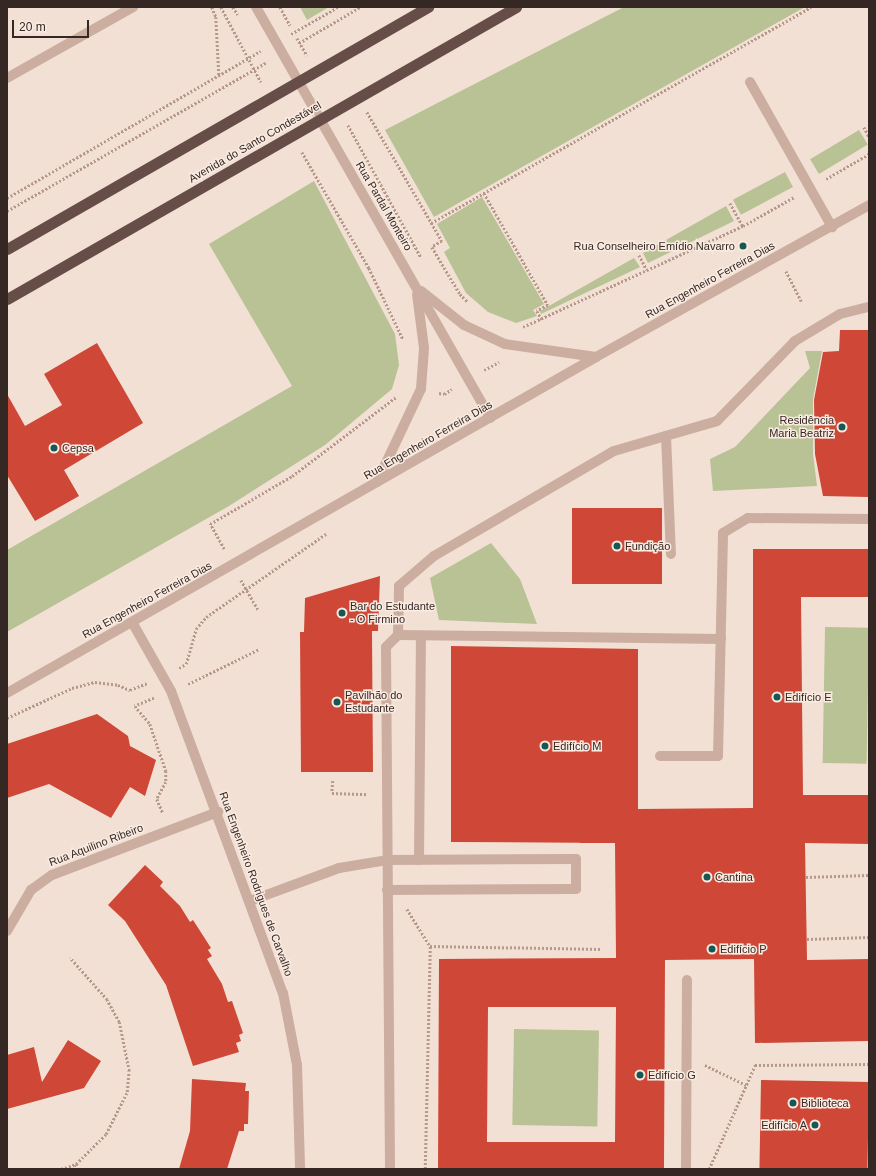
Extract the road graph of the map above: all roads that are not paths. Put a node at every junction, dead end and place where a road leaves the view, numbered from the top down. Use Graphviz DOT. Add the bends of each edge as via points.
graph roads {
  1 [pos="133,7"];
  2 [pos="256,7"];
  3 [pos="428,7"];
  4 [pos="516,7"];
  5 [pos="7,78"];
  6 [pos="750,82"];
  7 [pos="867,207"];
  8 [pos="832,227"];
  9 [pos="7,249"];
  10 [pos="417,288"];
  11 [pos="7,299"];
  12 [pos="869,307"];
  13 [pos="596,357"];
  14 [pos="490,418"];
  15 [pos="666,436"];
  16 [pos="377,482"];
  17 [pos="869,520"];
  18 [pos="671,554"];
  19 [pos="132,622"];
  20 [pos="398,635"];
  21 [pos="421,636"];
  22 [pos="721,639"];
  23 [pos="7,693"];
  24 [pos="660,756"];
  25 [pos="218,812"];
  26 [pos="388,860"];
  27 [pos="419,860"];
  28 [pos="387,890"];
  29 [pos="250,901"];
  30 [pos="7,931"];
  31 [pos="687,980"];
  32 [pos="300,1169"];
  33 [pos="390,1169"];
  34 [pos="686,1169"];
  1 -- 5 [label="street"];
  2 -- 10 [label="street, Rua Pardal Monteiro"];
  3 -- 9 [label="highway"];
  4 -- 11 [label="highway, Avenida do Santo Condestável"];
  6 -- 8 [label="street"];
  7 -- 8 [label="street, Rua Engenheiro Ferreira Dias"];
  8 -- 13 [label="street, Rua Engenheiro Ferreira Dias"];
  10 -- 13 [label="street" via="464,325 505,344"];
  10 -- 14 [label="street, Rua Pardal Monteiro"];
  10 -- 16 [label="street" via="424,348 421,389"];
  12 -- 15 [label="street" via="840,314 795,341 717,421"];
  13 -- 14 [label="street, Rua Engenheiro Ferreira Dias"];
  14 -- 16 [label="street, Rua Engenheiro Ferreira Dias"];
  15 -- 18 [label="street"];
  15 -- 20 [label="street" via="614,451 434,556 399,586"];
  16 -- 19 [label="street, Rua Engenheiro Ferreira Dias"];
  17 -- 22 [label="street" via="748,518 723,533"];
  19 -- 23 [label="street, Rua Engenheiro Ferreira Dias"];
  19 -- 25 [label="street, Rua Engenheiro Rodrigues de Carvalho" via="171,691"];
  20 -- 21 [label="street"];
  20 -- 26 [label="street" via="386,647"];
  21 -- 22 [label="street"];
  21 -- 27 [label="street"];
  22 -- 24 [label="street" via="718,756"];
  25 -- 29 [label="street, Rua Engenheiro Rodrigues de Carvalho"];
  25 -- 30 [label="street, Rua Aquilino Ribeiro" via="52,875 32,890"];
  26 -- 27 [label="street"];
  26 -- 28 [label="street"];
  26 -- 29 [label="street" via="339,868"];
  27 -- 28 [label="street" via="576,859 576,889"];
  28 -- 33 [label="street"];
  29 -- 32 [label="street, Rua Engenheiro Rodrigues de Carvalho" via="283,993 291,1026 297,1064"];
  31 -- 34 [label="street"];
}
